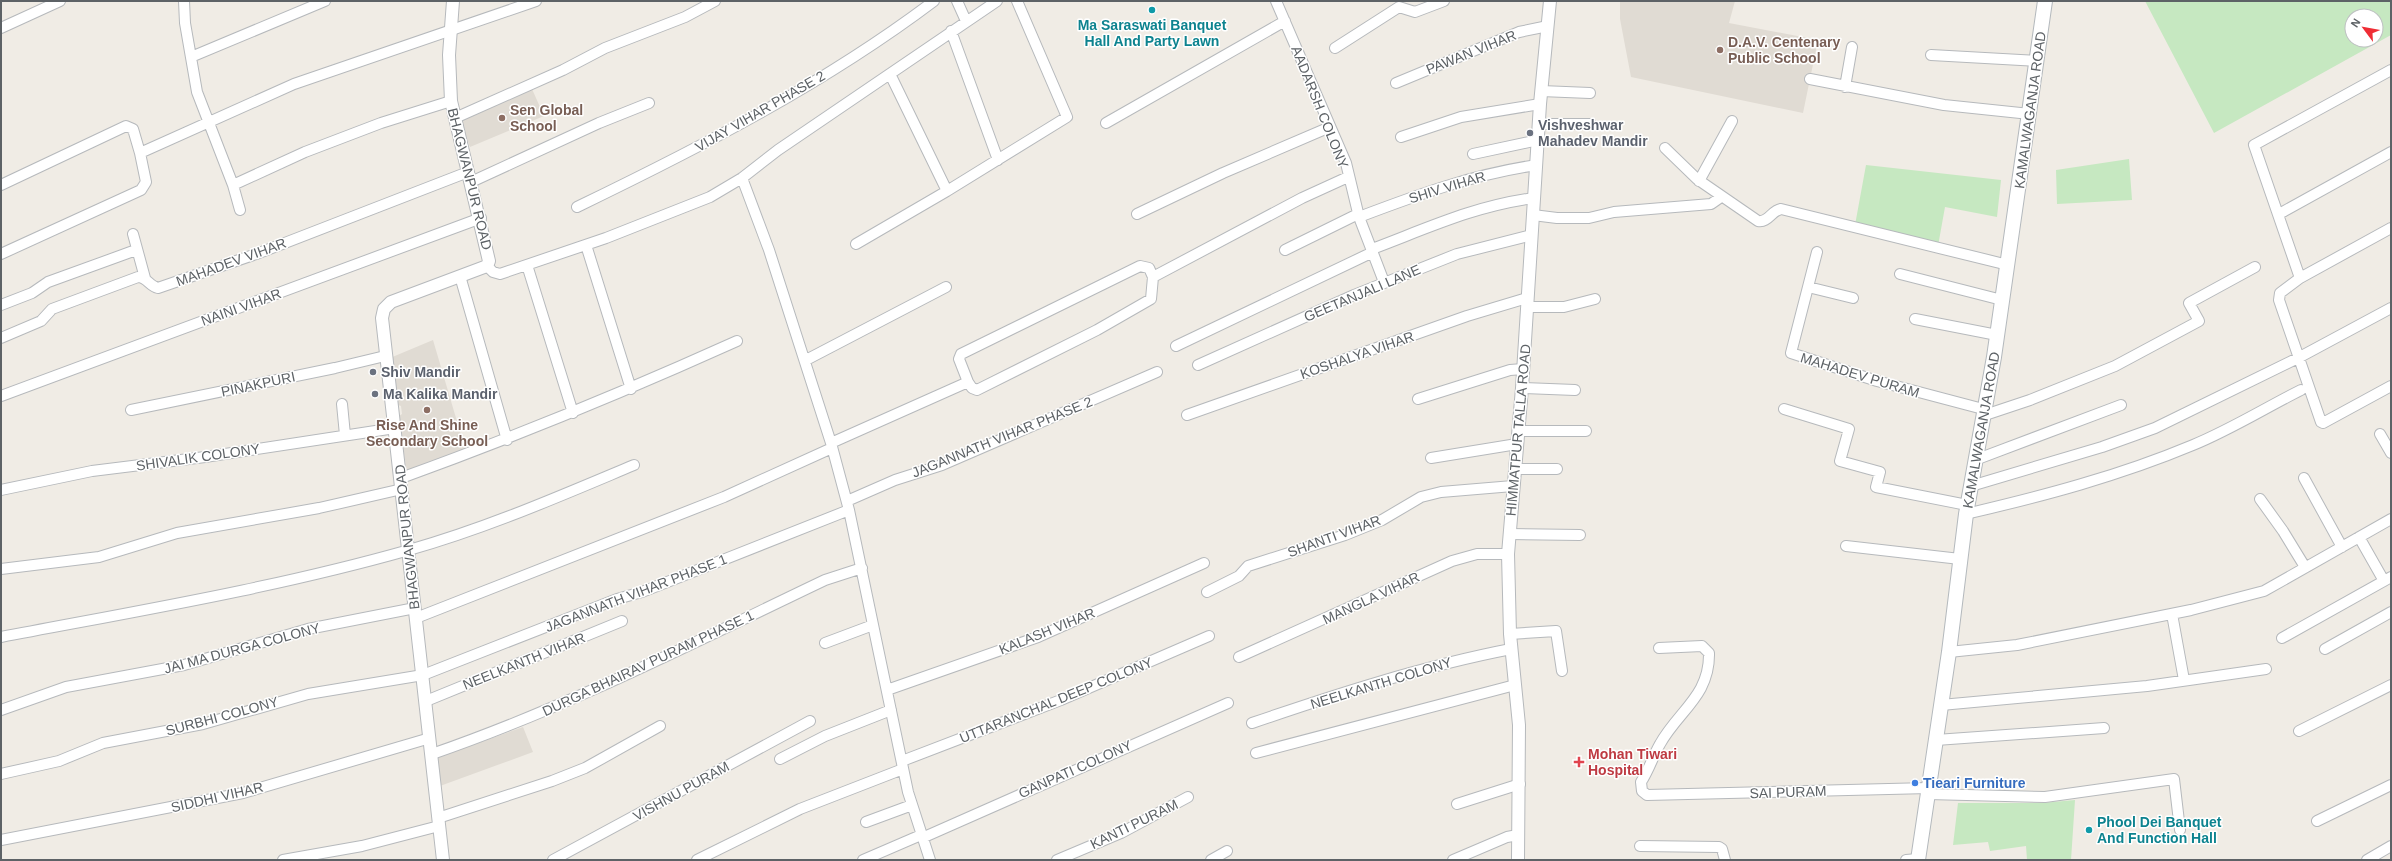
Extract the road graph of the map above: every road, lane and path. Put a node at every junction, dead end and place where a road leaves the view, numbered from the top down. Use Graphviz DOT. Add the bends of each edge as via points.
graph roads {
  1 [pos="60,1"];
  2 [pos="184,1"];
  3 [pos="325,1"];
  4 [pos="453,1"];
  5 [pos="536,1"];
  6 [pos="716,1"];
  7 [pos="934,1"];
  8 [pos="958,1"];
  9 [pos="997,1"];
  10 [pos="1017,1"];
  11 [pos="1276,1"];
  12 [pos="1444,1"];
  13 [pos="1550,1"];
  14 [pos="2045,1"];
  15 [pos="966,21"];
  16 [pos="1285,21"];
  17 [pos="1548,26"];
  18 [pos="1,28"];
  19 [pos="449,29"];
  20 [pos="952,31"];
  21 [pos="1852,47"];
  22 [pos="1334,48"];
  23 [pos="1931,55"];
  24 [pos="191,57"];
  25 [pos="2037,61"];
  26 [pos="2391,70"];
  27 [pos="890,74"];
  28 [pos="1810,79"];
  29 [pos="1396,83"];
  30 [pos="1845,87"];
  31 [pos="1541,91"];
  32 [pos="1590,93"];
  33 [pos="451,101"];
  34 [pos="650,103"];
  35 [pos="1540,104"];
  36 [pos="2030,114"];
  37 [pos="454,118"];
  38 [pos="1732,121"];
  39 [pos="207,122"];
  40 [pos="1106,123"];
  41 [pos="1539,124"];
  42 [pos="1591,124"];
  43 [pos="1330,127"];
  44 [pos="1401,137"];
  45 [pos="1538,140"];
  46 [pos="1665,148"];
  47 [pos="2391,152"];
  48 [pos="140,153"];
  49 [pos="1473,154"];
  50 [pos="998,160"];
  51 [pos="1537,164"];
  52 [pos="470,177"];
  53 [pos="1348,177"];
  54 [pos="742,178"];
  55 [pos="1699,181"];
  56 [pos="1,185"];
  57 [pos="234,185"];
  58 [pos="947,191"];
  59 [pos="1534,198"];
  60 [pos="1717,200"];
  61 [pos="577,207"];
  62 [pos="240,210"];
  63 [pos="1137,214"];
  64 [pos="2279,214"];
  65 [pos="1533,215"];
  66 [pos="1358,216"];
  67 [pos="481,218"];
  68 [pos="2391,228"];
  69 [pos="133,234"];
  70 [pos="1532,235"];
  71 [pos="586,244"];
  72 [pos="856,244"];
  73 [pos="136,250"];
  74 [pos="1285,250"];
  75 [pos="1373,250"];
  76 [pos="1817,252"];
  77 [pos="1,254"];
  78 [pos="526,265"];
  79 [pos="2008,265"];
  80 [pos="487,266"];
  81 [pos="2254,267"];
  82 [pos="1900,274"];
  83 [pos="460,276"];
  84 [pos="1153,277"];
  85 [pos="145,278"];
  86 [pos="2300,278"];
  87 [pos="1384,282"];
  88 [pos="946,287"];
  89 [pos="1808,288"];
  90 [pos="1853,298"];
  91 [pos="1595,299"];
  92 [pos="2002,300"];
  93 [pos="1527,302"];
  94 [pos="1,305"];
  95 [pos="2391,308"];
  96 [pos="1915,319"];
  97 [pos="1997,335"];
  98 [pos="1,338"];
  99 [pos="737,341"];
  100 [pos="1176,346"];
  101 [pos="385,356"];
  102 [pos="2298,358"];
  103 [pos="806,360"];
  104 [pos="1198,365"];
  105 [pos="1523,369"];
  106 [pos="1157,372"];
  107 [pos="968,382"];
  108 [pos="2391,386"];
  109 [pos="1522,388"];
  110 [pos="631,389"];
  111 [pos="1575,390"];
  112 [pos="2301,390"];
  113 [pos="1,396"];
  114 [pos="1418,399"];
  115 [pos="342,404"];
  116 [pos="2121,405"];
  117 [pos="1784,409"];
  118 [pos="131,410"];
  119 [pos="573,413"];
  120 [pos="1982,413"];
  121 [pos="1187,415"];
  122 [pos="395,428"];
  123 [pos="1518,431"];
  124 [pos="1586,431"];
  125 [pos="2380,434"];
  126 [pos="345,435"];
  127 [pos="507,440"];
  128 [pos="1517,444"];
  129 [pos="831,446"];
  130 [pos="2391,453"];
  131 [pos="1431,458"];
  132 [pos="1975,460"];
  133 [pos="634,464"];
  134 [pos="1515,469"];
  135 [pos="1557,469"];
  136 [pos="2304,478"];
  137 [pos="401,484"];
  138 [pos="1513,486"];
  139 [pos="1970,486"];
  140 [pos="1,490"];
  141 [pos="2260,499"];
  142 [pos="848,505"];
  143 [pos="1966,510"];
  144 [pos="2391,519"];
  145 [pos="1509,534"];
  146 [pos="1580,535"];
  147 [pos="2359,538"];
  148 [pos="1846,546"];
  149 [pos="2342,547"];
  150 [pos="408,550"];
  151 [pos="1508,554"];
  152 [pos="1960,559"];
  153 [pos="1204,563"];
  154 [pos="2305,567"];
  155 [pos="862,568"];
  156 [pos="1,569"];
  157 [pos="2387,579"];
  158 [pos="1207,592"];
  159 [pos="2391,612"];
  160 [pos="416,613"];
  161 [pos="2172,614"];
  162 [pos="622,621"];
  163 [pos="873,625"];
  164 [pos="1510,634"];
  165 [pos="1209,636"];
  166 [pos="1,638"];
  167 [pos="2282,638"];
  168 [pos="825,643"];
  169 [pos="1659,648"];
  170 [pos="1511,649"];
  171 [pos="2325,649"];
  172 [pos="1949,652"];
  173 [pos="1239,657"];
  174 [pos="2266,669"];
  175 [pos="1562,671"];
  176 [pos="423,675"];
  177 [pos="2184,680"];
  178 [pos="1515,685"];
  179 [pos="2391,685"];
  180 [pos="887,690"];
  181 [pos="426,701"];
  182 [pos="1228,703"];
  183 [pos="1941,705"];
  184 [pos="1,710"];
  185 [pos="891,710"];
  186 [pos="810,721"];
  187 [pos="1252,723"];
  188 [pos="660,726"];
  189 [pos="2104,728"];
  190 [pos="2299,731"];
  191 [pos="430,738"];
  192 [pos="1936,740"];
  193 [pos="1256,753"];
  194 [pos="432,754"];
  195 [pos="780,759"];
  196 [pos="903,765"];
  197 [pos="1,774"];
  198 [pos="1520,784"];
  199 [pos="2391,785"];
  200 [pos="1928,791"];
  201 [pos="1188,797"];
  202 [pos="1457,804"];
  203 [pos="912,805"];
  204 [pos="2317,821"];
  205 [pos="438,822"];
  206 [pos="866,822"];
  207 [pos="2180,830"];
  208 [pos="1518,835"];
  209 [pos="922,837"];
  210 [pos="1,840"];
  211 [pos="1640,846"];
  212 [pos="2391,846"];
  213 [pos="1227,851"];
  214 [pos="867,859"];
  215 [pos="283,860"];
  216 [pos="443,860"];
  217 [pos="553,860"];
  218 [pos="697,860"];
  219 [pos="930,860"];
  220 [pos="1057,860"];
  221 [pos="1211,860"];
  222 [pos="1453,860"];
  223 [pos="1518,860"];
  224 [pos="1725,860"];
  225 [pos="1914,860"];
  226 [pos="2366,860"];
  1 -- 18 [label="street"];
  2 -- 24 [label="street"];
  3 -- 24 [label="street"];
  4 -- 19 [label="street, BHAGWANPUR ROAD"];
  5 -- 19 [label="street"];
  6 -- 37 [label="street" via="685,17 605,48 563,70"];
  7 -- 61 [label="street, VIJAY VIHAR PHASE 2" via="838,67 720,136"];
  8 -- 15 [label="street"];
  9 -- 15 [label="street"];
  10 -- 50 [label="street" via="1067,117"];
  11 -- 16 [label="street, AADARSH COLONY"];
  12 -- 22 [label="street" via="1415,12 1399,7"];
  13 -- 17 [label="street, HIMMATPUR TALLA ROAD"];
  14 -- 25 [label="main road, KAMALWAGANJA ROAD"];
  15 -- 20 [label="street"];
  16 -- 40 [label="street"];
  16 -- 43 [label="street, AADARSH COLONY"];
  17 -- 29 [label="street, PAWAN VIHAR" via="1519,32"];
  17 -- 31 [label="street, HIMMATPUR TALLA ROAD"];
  19 -- 33 [label="street, BHAGWANPUR ROAD"];
  19 -- 39 [label="street" via="294,84"];
  20 -- 27 [label="street"];
  20 -- 50 [label="street"];
  21 -- 30 [label="street"];
  23 -- 25 [label="street"];
  24 -- 39 [label="street" via="196,92"];
  25 -- 36 [label="main road, KAMALWAGANJA ROAD"];
  26 -- 64 [label="street" via="2254,145"];
  27 -- 54 [label="street" via="778,150"];
  27 -- 58 [label="street"];
  28 -- 30 [label="street"];
  30 -- 36 [label="street" via="1944,105"];
  31 -- 32 [label="street"];
  31 -- 35 [label="street, HIMMATPUR TALLA ROAD"];
  33 -- 37 [label="street, BHAGWANPUR ROAD"];
  33 -- 57 [label="street" via="381,123 305,152"];
  34 -- 52 [label="street, MAHADEV VIHAR"];
  35 -- 41 [label="street, HIMMATPUR TALLA ROAD"];
  35 -- 44 [label="street" via="1461,117"];
  36 -- 79 [label="main road, KAMALWAGANJA ROAD"];
  37 -- 52 [label="street, BHAGWANPUR ROAD"];
  38 -- 55 [label="street"];
  39 -- 48 [label="street"];
  39 -- 57 [label="street"];
  41 -- 42 [label="street"];
  41 -- 45 [label="street, HIMMATPUR TALLA ROAD"];
  43 -- 53 [label="street, AADARSH COLONY" via="1346,163"];
  43 -- 63 [label="street" via="1223,173"];
  45 -- 49 [label="street"];
  45 -- 51 [label="street, HIMMATPUR TALLA ROAD"];
  46 -- 55 [label="street"];
  47 -- 64 [label="street"];
  48 -- 56 [label="street" via="133,129 126,126"];
  48 -- 77 [label="street" via="146,182 141,190"];
  50 -- 58 [label="street"];
  51 -- 59 [label="street, HIMMATPUR TALLA ROAD"];
  51 -- 66 [label="street, SHIV VIHAR" via="1455,182"];
  52 -- 67 [label="street, BHAGWANPUR ROAD"];
  52 -- 85 [label="street, MAHADEV VIHAR" via="158,288 153,287"];
  53 -- 66 [label="street, AADARSH COLONY"];
  53 -- 84 [label="street" via="1302,198"];
  54 -- 71 [label="street" via="710,197"];
  54 -- 103 [label="street"];
  55 -- 60 [label="street"];
  57 -- 62 [label="street"];
  58 -- 72 [label="street"];
  59 -- 65 [label="street, HIMMATPUR TALLA ROAD"];
  59 -- 75 [label="street" via="1498,203 1465,213"];
  60 -- 65 [label="street" via="1614,212 1589,218"];
  60 -- 79 [label="street" via="1758,221 1765,221 1776,210 1781,210"];
  64 -- 86 [label="street"];
  65 -- 70 [label="street, HIMMATPUR TALLA ROAD"];
  66 -- 74 [label="street, SHIV VIHAR"];
  66 -- 75 [label="street, AADARSH COLONY"];
  67 -- 80 [label="street, BHAGWANPUR ROAD" via="489,261"];
  67 -- 113 [label="street, NAINI VIHAR"];
  68 -- 86 [label="street"];
  69 -- 73 [label="street"];
  70 -- 87 [label="street, GEETANJALI LANE" via="1457,254"];
  70 -- 93 [label="street, HIMMATPUR TALLA ROAD"];
  71 -- 78 [label="street"];
  71 -- 110 [label="street"];
  73 -- 85 [label="street"];
  73 -- 94 [label="street" via="48,282 32,293"];
  75 -- 87 [label="street, AADARSH COLONY"];
  75 -- 100 [label="street"];
  76 -- 89 [label="street, MAHADEV PURAM"];
  78 -- 80 [label="street" via="497,274"];
  78 -- 119 [label="street"];
  79 -- 92 [label="main road, KAMALWAGANJA ROAD"];
  80 -- 83 [label="street, BHAGWANPUR ROAD"];
  81 -- 120 [label="street" via="2189,303 2199,321 2115,366 2030,400"];
  82 -- 92 [label="street"];
  83 -- 101 [label="street, BHAGWANPUR ROAD" via="391,302 384,309 382,318"];
  83 -- 127 [label="street"];
  84 -- 107 [label="street" via="1153,292 1146,302 1097,330 977,390"];
  84 -- 107 [label="street" via="1149,268 1140,266 962,354 959,359"];
  85 -- 98 [label="street" via="138,277 52,309 41,321"];
  86 -- 102 [label="street" via="2280,293 2279,300"];
  87 -- 104 [label="street, GEETANJALI LANE"];
  88 -- 103 [label="street"];
  89 -- 90 [label="street"];
  89 -- 120 [label="street, MAHADEV PURAM" via="1792,353"];
  91 -- 93 [label="street, KOSHALYA VIHAR" via="1564,307"];
  92 -- 97 [label="main road, KAMALWAGANJA ROAD"];
  93 -- 105 [label="street, HIMMATPUR TALLA ROAD"];
  93 -- 121 [label="street, KOSHALYA VIHAR" via="1467,316"];
  95 -- 102 [label="street"];
  96 -- 97 [label="street"];
  97 -- 120 [label="main road, KAMALWAGANJA ROAD"];
  99 -- 110 [label="street"];
  101 -- 118 [label="street, PINAKPURI"];
  101 -- 122 [label="street, BHAGWANPUR ROAD"];
  102 -- 108 [label="street" via="2322,423"];
  102 -- 139 [label="street" via="2155,428 2102,447"];
  103 -- 129 [label="street"];
  105 -- 109 [label="street, HIMMATPUR TALLA ROAD"];
  105 -- 114 [label="street" via="1510,370"];
  106 -- 142 [label="street, JAGANNATH VIHAR PHASE 2" via="942,465 895,480"];
  107 -- 129 [label="street, JAI MA DURGA COLONY"];
  109 -- 111 [label="street"];
  109 -- 123 [label="street, HIMMATPUR TALLA ROAD"];
  110 -- 119 [label="street"];
  112 -- 143 [label="street" via="2194,444 2145,464 2046,495"];
  115 -- 126 [label="street"];
  116 -- 132 [label="street"];
  117 -- 143 [label="street" via="1849,429 1840,461 1880,472 1876,487"];
  119 -- 127 [label="street"];
  120 -- 132 [label="main road, KAMALWAGANJA ROAD"];
  122 -- 126 [label="street, SHIVALIK COLONY"];
  122 -- 137 [label="street, BHAGWANPUR ROAD"];
  123 -- 124 [label="street"];
  123 -- 128 [label="street, HIMMATPUR TALLA ROAD"];
  125 -- 130 [label="street"];
  126 -- 140 [label="street, SHIVALIK COLONY" via="205,457 92,471"];
  127 -- 137 [label="street"];
  128 -- 131 [label="street"];
  128 -- 134 [label="street, HIMMATPUR TALLA ROAD"];
  129 -- 142 [label="street"];
  129 -- 160 [label="street, JAI MA DURGA COLONY" via="724,497"];
  132 -- 139 [label="main road, KAMALWAGANJA ROAD"];
  133 -- 150 [label="street" via="502,520"];
  134 -- 135 [label="street"];
  134 -- 138 [label="street, HIMMATPUR TALLA ROAD"];
  136 -- 149 [label="street"];
  137 -- 150 [label="street, BHAGWANPUR ROAD"];
  137 -- 156 [label="street" via="319,508 177,533 99,557"];
  138 -- 145 [label="street, HIMMATPUR TALLA ROAD"];
  138 -- 158 [label="street, SHANTI VIHAR" via="1441,492 1421,497 1382,520 1345,535 1248,566 1239,576"];
  139 -- 143 [label="main road, KAMALWAGANJA ROAD"];
  141 -- 154 [label="street"];
  142 -- 155 [label="street"];
  142 -- 176 [label="street, JAGANNATH VIHAR PHASE 1" via="642,592 617,599"];
  143 -- 152 [label="main road, KAMALWAGANJA ROAD"];
  144 -- 147 [label="street"];
  145 -- 146 [label="street"];
  145 -- 151 [label="street, HIMMATPUR TALLA ROAD"];
  147 -- 149 [label="street"];
  147 -- 157 [label="street"];
  148 -- 152 [label="street"];
  149 -- 154 [label="street"];
  150 -- 160 [label="street, BHAGWANPUR ROAD"];
  150 -- 166 [label="street" via="303,577"];
  151 -- 164 [label="street, HIMMATPUR TALLA ROAD"];
  151 -- 173 [label="street, MANGLA VIHAR" via="1477,554 1452,561"];
  152 -- 172 [label="main road, KAMALWAGANJA ROAD"];
  153 -- 180 [label="street, KALASH VIHAR" via="1038,636"];
  154 -- 161 [label="street" via="2264,591"];
  155 -- 163 [label="street"];
  155 -- 194 [label="street, DURGA BHAIRAV PURAM PHASE 1" via="825,580 587,694 501,730"];
  157 -- 167 [label="street"];
  159 -- 171 [label="street"];
  160 -- 176 [label="street, BHAGWANPUR ROAD"];
  160 -- 184 [label="street, JAI MA DURGA COLONY" via="308,629 184,665 66,687"];
  161 -- 172 [label="street" via="2017,646"];
  161 -- 177 [label="street"];
  162 -- 181 [label="street, NEELKANTH VIHAR"];
  163 -- 168 [label="street"];
  163 -- 180 [label="street"];
  164 -- 170 [label="street, HIMMATPUR TALLA ROAD"];
  164 -- 175 [label="street" via="1556,631"];
  165 -- 196 [label="street, UTTARANCHAL DEEP COLONY"];
  169 -- 200 [label="street, SAI PURAM" via="1702,646 1709,653 1709,667 1702,686 1690,706 1660,744 1647,774 1640,782 1642,791 1647,795"];
  170 -- 178 [label="street, HIMMATPUR TALLA ROAD"];
  170 -- 187 [label="street, NEELKANTH COLONY" via="1461,659"];
  172 -- 183 [label="main road, KAMALWAGANJA ROAD"];
  174 -- 177 [label="street"];
  176 -- 181 [label="street, BHAGWANPUR ROAD"];
  176 -- 197 [label="street, SURBHI COLONY" via="308,694 203,724 103,743 59,762"];
  177 -- 183 [label="street"];
  178 -- 193 [label="street"];
  178 -- 198 [label="street, HIMMATPUR TALLA ROAD" via="1519,724"];
  179 -- 190 [label="street"];
  180 -- 185 [label="street"];
  181 -- 191 [label="street, BHAGWANPUR ROAD"];
  182 -- 209 [label="street, GANPATI COLONY"];
  183 -- 192 [label="main road, KAMALWAGANJA ROAD"];
  185 -- 195 [label="street" via="825,736"];
  185 -- 196 [label="street"];
  186 -- 217 [label="street, VISHNU PURAM"];
  188 -- 205 [label="street" via="585,768"];
  189 -- 192 [label="street"];
  191 -- 194 [label="street, BHAGWANPUR ROAD"];
  191 -- 210 [label="street, SIDDHI VIHAR" via="243,793"];
  192 -- 200 [label="main road, KAMALWAGANJA ROAD"];
  194 -- 205 [label="street, BHAGWANPUR ROAD"];
  196 -- 203 [label="street"];
  196 -- 218 [label="street, UTTARANCHAL DEEP COLONY" via="800,809"];
  198 -- 202 [label="street"];
  198 -- 208 [label="street, HIMMATPUR TALLA ROAD"];
  199 -- 204 [label="street"];
  200 -- 207 [label="street, SAI PURAM" via="2045,797 2174,779"];
  200 -- 225 [label="main road, KAMALWAGANJA ROAD"];
  201 -- 220 [label="street, KANTI PURAM" via="1121,833"];
  203 -- 206 [label="street"];
  203 -- 209 [label="street"];
  205 -- 215 [label="street" via="362,846"];
  205 -- 216 [label="street, BHAGWANPUR ROAD"];
  208 -- 222 [label="street" via="1507,837"];
  208 -- 223 [label="street, HIMMATPUR TALLA ROAD"];
  209 -- 214 [label="street, GANPATI COLONY"];
  209 -- 219 [label="street"];
  211 -- 224 [label="street" via="1719,847"];
  212 -- 226 [label="street"];
  213 -- 221 [label="street"];
}
